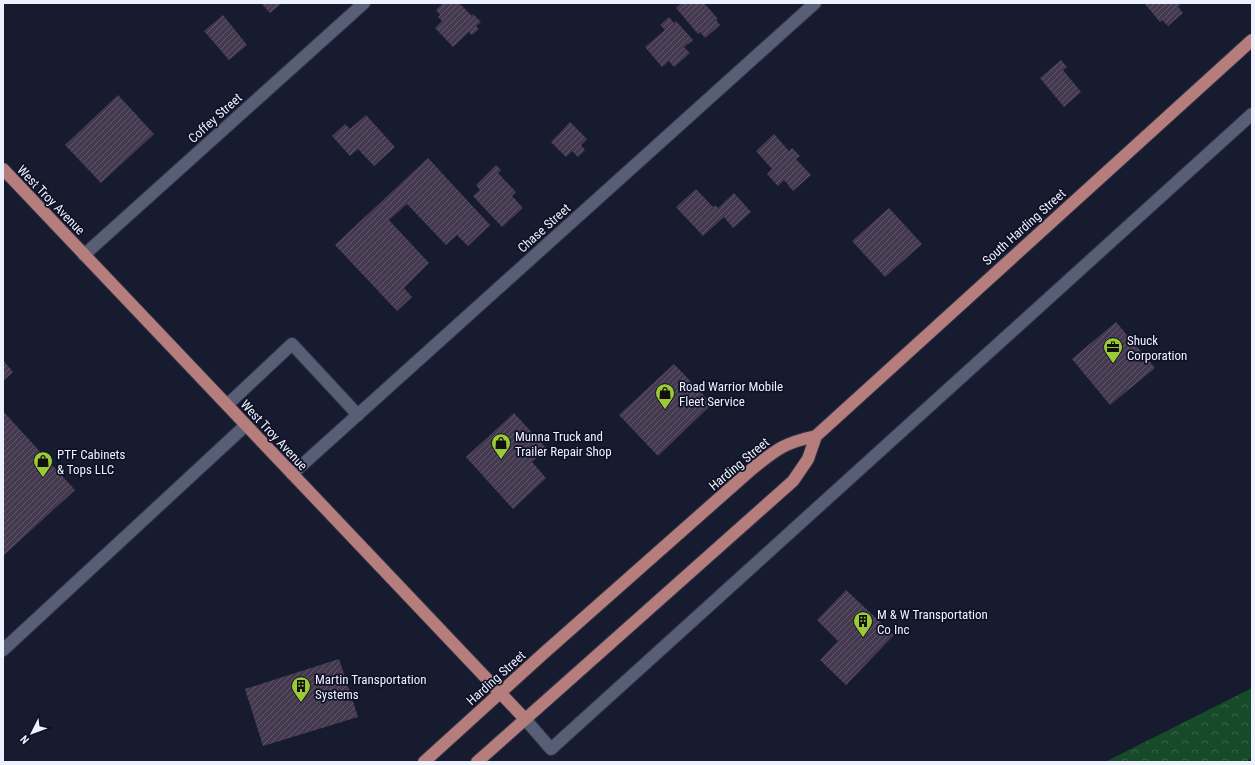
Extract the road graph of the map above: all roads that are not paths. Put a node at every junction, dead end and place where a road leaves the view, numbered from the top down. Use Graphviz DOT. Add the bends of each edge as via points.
graph roads {
  1 [pos="364,3"];
  2 [pos="815,3"];
  3 [pos="1252,40"];
  4 [pos="1252,114"];
  5 [pos="3,169"];
  6 [pos="84,255"];
  7 [pos="227,405"];
  8 [pos="358,415"];
  9 [pos="246,425"];
  10 [pos="816,436"];
  11 [pos="292,474"];
  12 [pos="3,650"];
  13 [pos="500,693"];
  14 [pos="525,719"];
  15 [pos="424,762"];
  16 [pos="477,762"];
  1 -- 6 [label="street, Coffey Street"];
  2 -- 8 [label="street, Chase Street"];
  3 -- 10 [label="main road, South Harding Street"];
  4 -- 14 [label="street" via="551,749"];
  5 -- 6 [label="main road, West Troy Avenue"];
  6 -- 7 [label="main road, West Troy Avenue"];
  7 -- 8 [label="street" via="292,344"];
  7 -- 9 [label="main road, West Troy Avenue"];
  8 -- 11 [label="street, Chase Street"];
  9 -- 11 [label="main road, West Troy Avenue"];
  9 -- 12 [label="street"];
  10 -- 13 [label="main road, Harding Street" via="791,442 769,455"];
  10 -- 14 [label="main road" via="808,459 793,481"];
  11 -- 13 [label="main road, West Troy Avenue"];
  13 -- 14 [label="main road, West Troy Avenue"];
  13 -- 15 [label="main road, Harding Street"];
  14 -- 16 [label="main road"];
}
